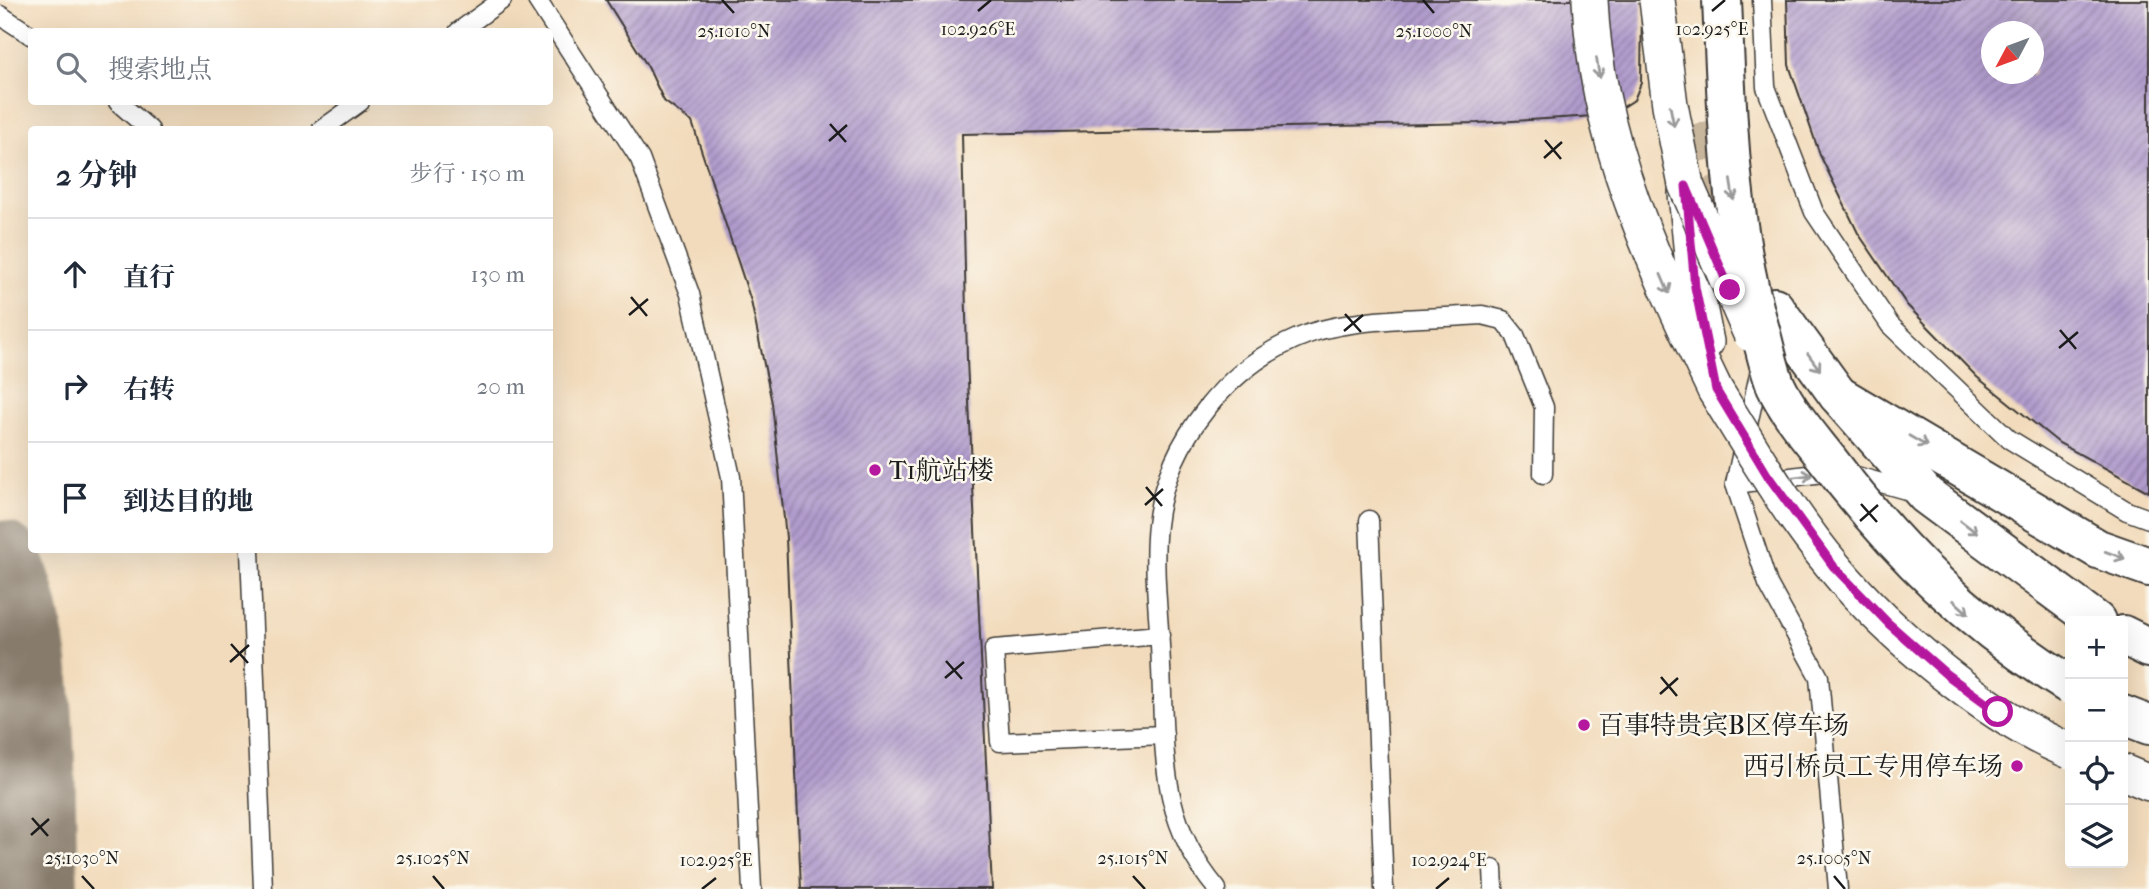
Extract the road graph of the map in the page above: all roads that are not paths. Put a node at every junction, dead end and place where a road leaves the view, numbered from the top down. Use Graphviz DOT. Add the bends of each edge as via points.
graph roads {
  1 [pos="502,0"];
  2 [pos="537,0"];
  3 [pos="1590,0"];
  4 [pos="1657,0"];
  5 [pos="1722,0"];
  6 [pos="1762,0"];
  7 [pos="0,15"];
  8 [pos="464,28"];
  9 [pos="28,33"];
  10 [pos="121,105"];
  11 [pos="356,105"];
  12 [pos="145,126"];
  13 [pos="327,126"];
  14 [pos="1686,186"];
  15 [pos="1774,307"];
  16 [pos="1776,387"];
  17 [pos="1716,390"];
  18 [pos="1838,395"];
  19 [pos="1543,474"];
  20 [pos="1735,484"];
  21 [pos="1926,495"];
  22 [pos="2149,519"];
  23 [pos="1369,520"];
  24 [pos="250,553"];
  25 [pos="2149,568"];
  26 [pos="2089,616"];
  27 [pos="1160,635"];
  28 [pos="2128,638"];
  29 [pos="2149,648"];
  30 [pos="2065,682"];
  31 [pos="2128,717"];
  32 [pos="2149,726"];
  33 [pos="1164,735"];
  34 [pos="2065,748"];
  35 [pos="2128,774"];
  36 [pos="2149,783"];
  37 [pos="1493,869"];
  38 [pos="263,889"];
  39 [pos="752,889"];
  40 [pos="1217,889"];
  41 [pos="1384,889"];
  42 [pos="1494,889"];
  43 [pos="1838,889"];
  1 -- 8 [label="lane"];
  2 -- 39 [label="lane" via="640,159 690,294 732,477"];
  3 -- 17 [label="street, one-way" via="1606,121 1629,200"];
  4 -- 14 [label="street, one-way, bridge"];
  5 -- 16 [label="main road, one-way, bridge" via="1730,180 1747,286"];
  6 -- 22 [label="lane" via="1766,87 1814,212 1890,325 2009,439 2127,512"];
  7 -- 9 [label="lane"];
  10 -- 12 [label="lane"];
  11 -- 13 [label="lane"];
  14 -- 16 [label="street, bridge"];
  14 -- 17 [label="street, bridge" via="1695,287"];
  15 -- 18 [label="main road, one-way"];
  15 -- 20 [label="lane"];
  16 -- 30 [label="main road, one-way, bridge" via="1860,503 1912,560 1963,610"];
  17 -- 34 [label="street, bridge" via="1768,476 1834,567 1888,623 1998,712"];
  18 -- 21 [label="main road"];
  18 -- 25 [label="main road, one-way" via="2098,549"];
  19 -- 27 [label="lane" via="1544,407 1516,335 1503,320 1482,315 1345,325 1309,334 1245,369 1196,423 1178,455 1157,525"];
  20 -- 21 [label="lane, one-way" via="1839,471"];
  20 -- 43 [label="lane" via="1768,584 1819,677"];
  21 -- 26 [label="main road, one-way"];
  23 -- 41 [label="lane"];
  24 -- 38 [label="lane"];
  27 -- 33 [label="lane"];
  27 -- 33 [label="lane" via="995,649 1000,742"];
  28 -- 29 [label="main road"];
  31 -- 32 [label="main road"];
  33 -- 40 [label="lane" via="1170,804 1194,858"];
  35 -- 36 [label="street"];
  37 -- 42 [label="lane"];
}
